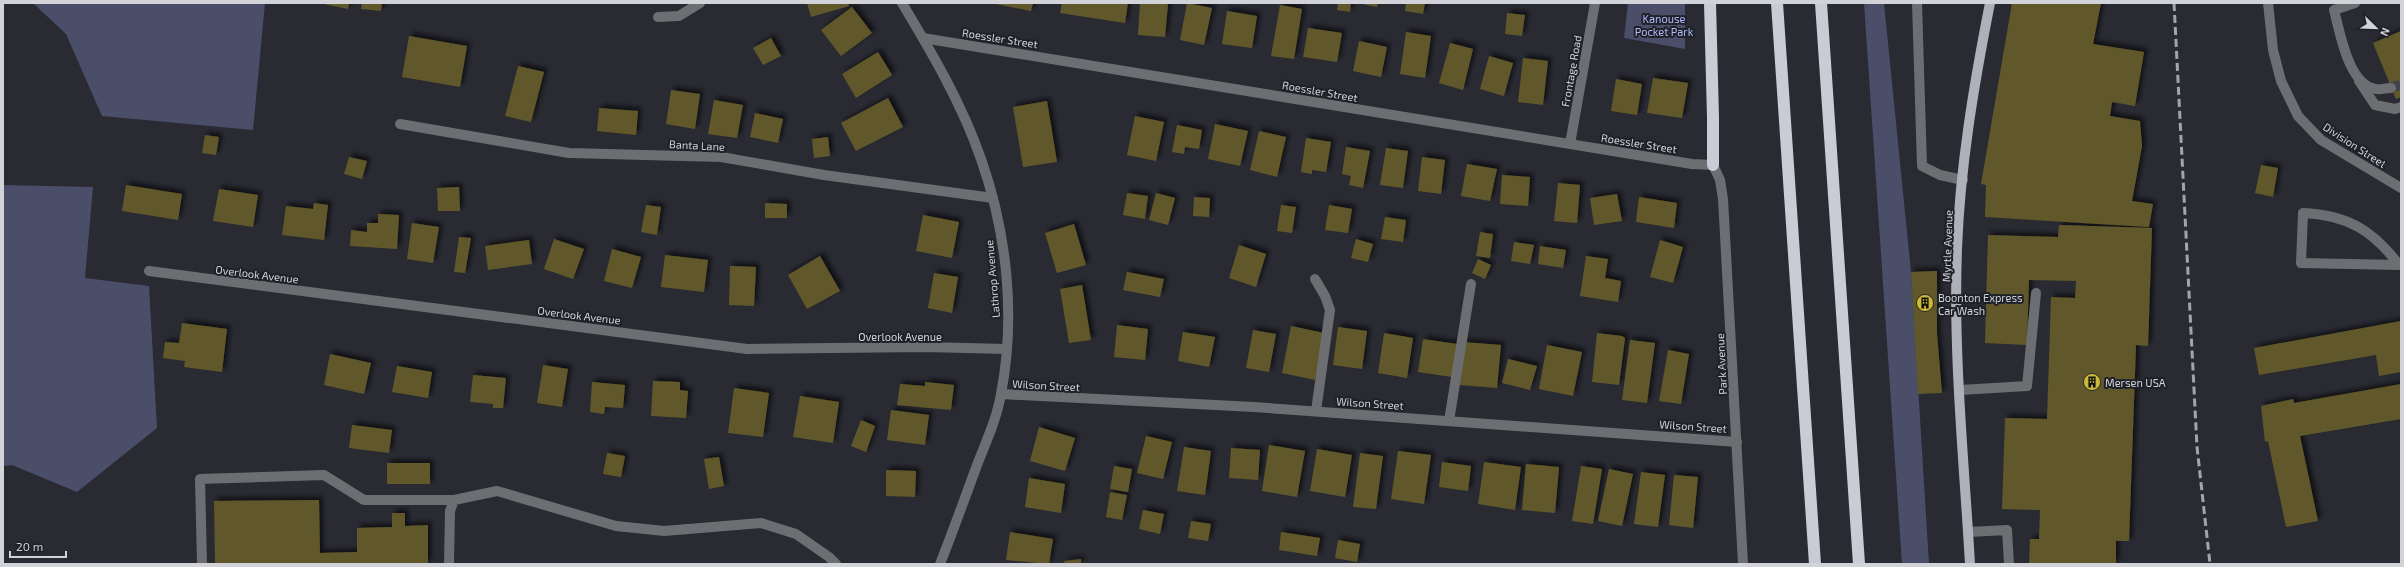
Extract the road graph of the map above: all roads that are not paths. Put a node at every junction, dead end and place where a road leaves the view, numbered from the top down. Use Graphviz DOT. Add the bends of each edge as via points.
graph roads {
  1 [pos="700,3"];
  2 [pos="902,3"];
  3 [pos="1595,3"];
  4 [pos="1710,3"];
  5 [pos="1777,3"];
  6 [pos="1821,3"];
  7 [pos="1917,3"];
  8 [pos="1990,3"];
  9 [pos="2268,3"];
  10 [pos="2355,3"];
  11 [pos="658,17"];
  12 [pos="923,38"];
  13 [pos="2357,78"];
  14 [pos="2391,88"];
  15 [pos="2401,107"];
  16 [pos="400,124"];
  17 [pos="1570,144"];
  18 [pos="1713,165"];
  19 [pos="1963,180"];
  20 [pos="2401,188"];
  21 [pos="993,198"];
  22 [pos="2400,265"];
  23 [pos="149,271"];
  24 [pos="1315,279"];
  25 [pos="1471,284"];
  26 [pos="2036,293"];
  27 [pos="1007,349"];
  28 [pos="1960,390"];
  29 [pos="1001,394"];
  30 [pos="1316,411"];
  31 [pos="1449,421"];
  32 [pos="1737,442"];
  33 [pos="454,500"];
  34 [pos="1968,532"];
  35 [pos="202,564"];
  36 [pos="449,564"];
  37 [pos="836,564"];
  38 [pos="940,564"];
  39 [pos="1743,564"];
  40 [pos="1815,564"];
  41 [pos="1860,564"];
  42 [pos="1970,564"];
  43 [pos="2009,564"];
  1 -- 11 [label="street" via="679,16"];
  2 -- 12 [label="street, Lathrop Avenue"];
  3 -- 17 [label="street, Frontage Road"];
  4 -- 18 [label="highway"];
  5 -- 40 [label="highway"];
  6 -- 41 [label="highway"];
  7 -- 19 [label="street" via="1922,166 1940,175"];
  8 -- 19 [label="main road, Myrtle Avenue" via="1970,117"];
  9 -- 20 [label="street, Division Street" via="2273,50 2281,81 2298,116 2321,140"];
  10 -- 13 [label="street" via="2334,10 2347,57"];
  12 -- 17 [label="street, Roessler Street"];
  12 -- 21 [label="street, Lathrop Avenue" via="954,96 981,158"];
  13 -- 14 [label="street" via="2374,89"];
  13 -- 15 [label="street" via="2376,105 2395,109"];
  16 -- 21 [label="street, Banta Lane" via="569,153 721,157 824,175"];
  17 -- 18 [label="street, Roessler Street" via="1692,164"];
  18 -- 32 [label="street, Park Avenue" via="1720,180 1723,199"];
  19 -- 28 [label="main road, Myrtle Avenue" via="1957,249"];
  21 -- 27 [label="street, Lathrop Avenue" via="1004,258 1008,309"];
  22 -- 22 [label="street" via="2301,263 2303,213 2319,214 2368,231 2385,245"];
  23 -- 27 [label="street, Overlook Avenue" via="747,349"];
  24 -- 30 [label="street" via="1330,310"];
  25 -- 31 [label="street"];
  26 -- 28 [label="street" via="2027,386"];
  27 -- 29 [label="street, Lathrop Avenue"];
  28 -- 34 [label="main road, Myrtle Avenue"];
  29 -- 30 [label="street, Wilson Street"];
  29 -- 38 [label="street, Lathrop Avenue" via="994,423"];
  30 -- 31 [label="street, Wilson Street"];
  31 -- 32 [label="street, Wilson Street"];
  32 -- 39 [label="street, Park Avenue"];
  33 -- 35 [label="street" via="364,500 324,475 200,479"];
  33 -- 36 [label="street" via="450,511"];
  33 -- 37 [label="street" via="497,491 616,526 664,531 761,523 796,534"];
  34 -- 42 [label="main road, Myrtle Avenue"];
  34 -- 43 [label="street" via="2007,530"];
}
